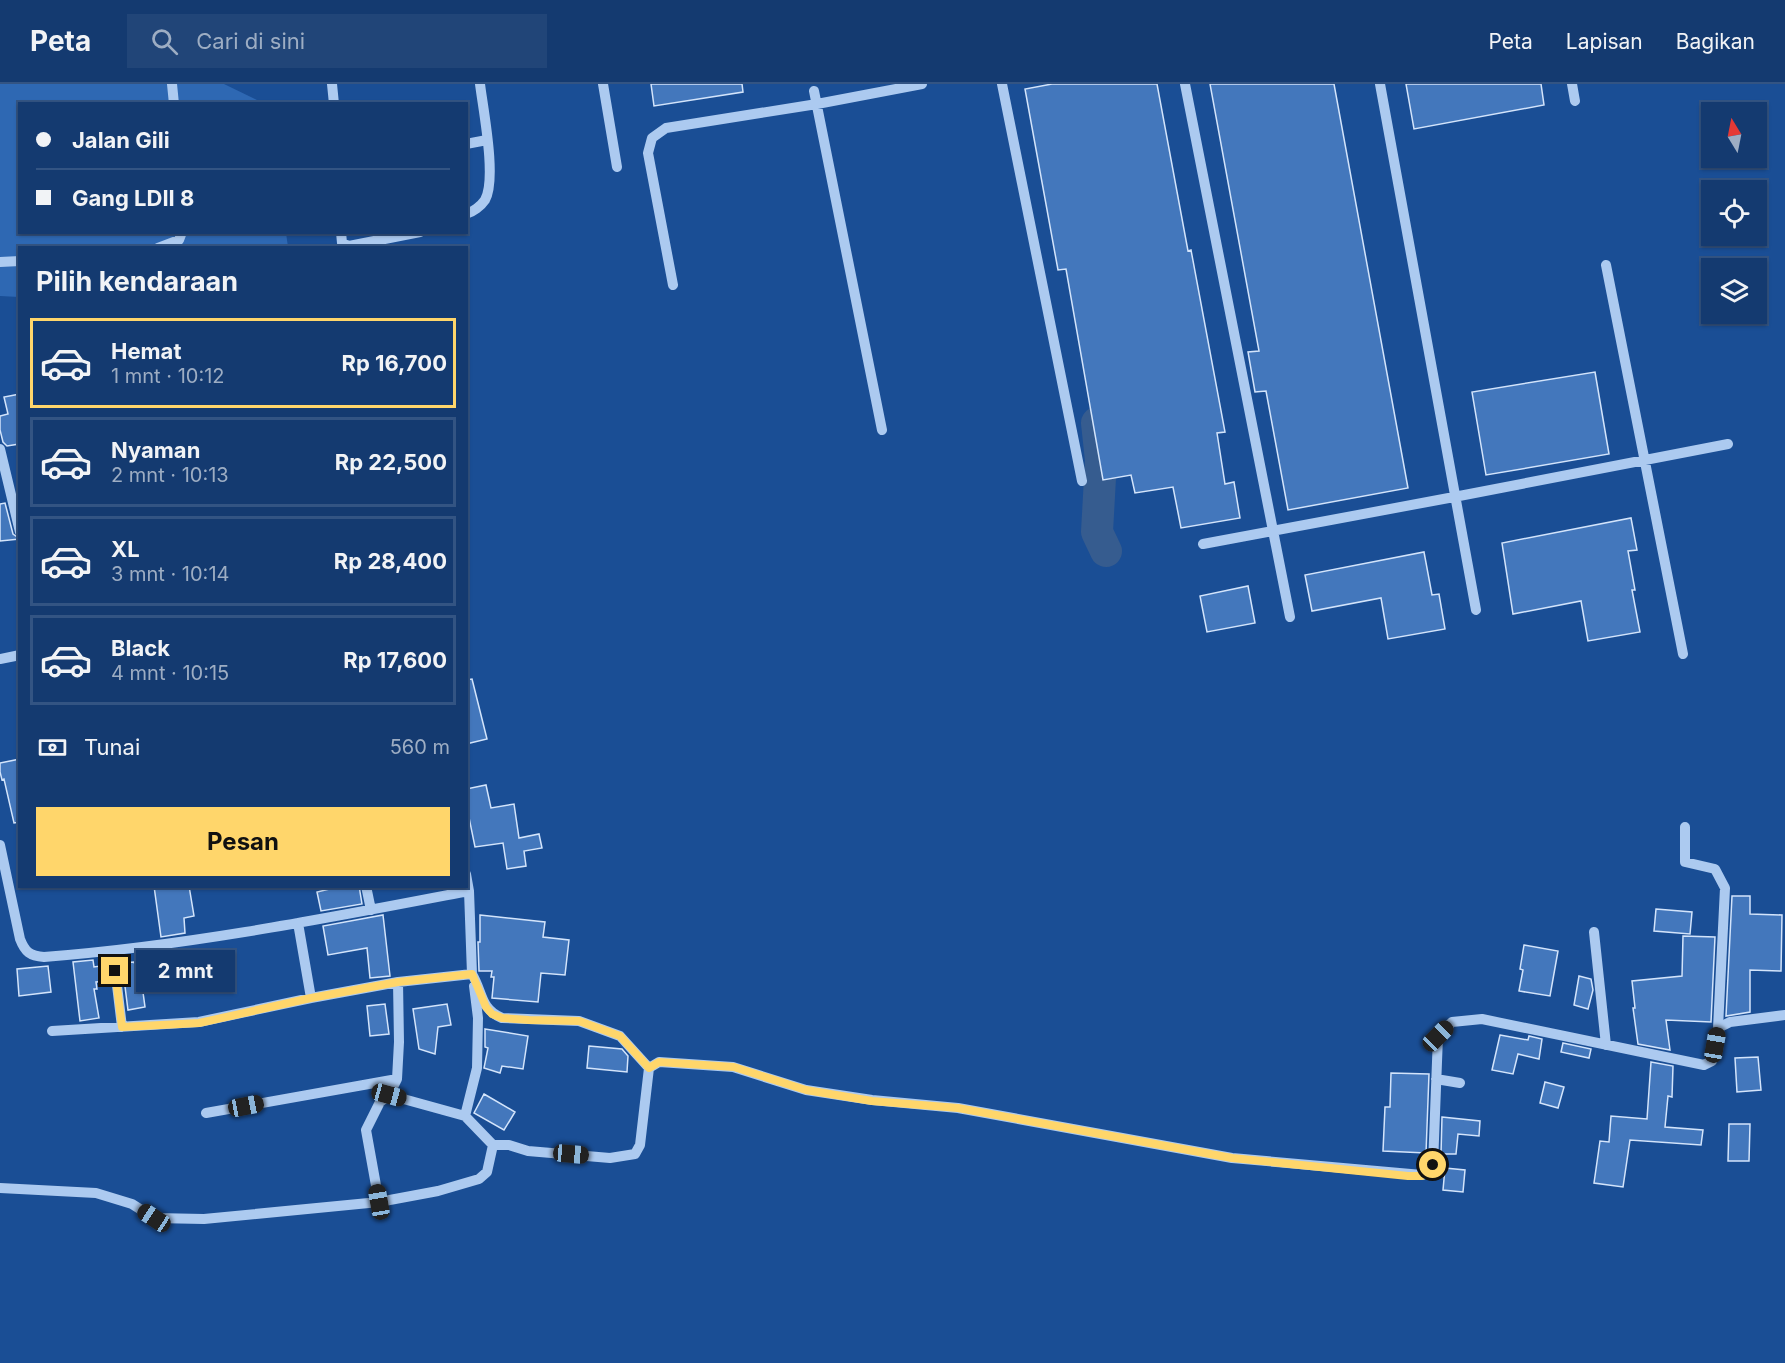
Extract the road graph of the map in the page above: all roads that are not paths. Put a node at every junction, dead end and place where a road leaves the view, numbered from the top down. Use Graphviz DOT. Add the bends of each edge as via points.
graph roads {
  1 [pos="171,84"];
  2 [pos="332,84"];
  3 [pos="480,84"];
  4 [pos="603,84"];
  5 [pos="922,84"];
  6 [pos="1002,84"];
  7 [pos="1185,84"];
  8 [pos="1380,84"];
  9 [pos="1572,84"];
  10 [pos="814,92"];
  11 [pos="1575,101"];
  12 [pos="174,102"];
  13 [pos="334,102"];
  14 [pos="817,104"];
  15 [pos="487,140"];
  16 [pos="468,144"];
  17 [pos="617,167"];
  18 [pos="468,213"];
  19 [pos="341,234"];
  20 [pos="410,234"];
  21 [pos="181,240"];
  22 [pos="164,246"];
  23 [pos="348,246"];
  24 [pos="348,246"];
  25 [pos="18,261"];
  26 [pos="0,262"];
  27 [pos="1606,265"];
  28 [pos="673,285"];
  29 [pos="882,430"];
  30 [pos="1728,444"];
  31 [pos="0,449"];
  32 [pos="1645,460"];
  33 [pos="2,463"];
  34 [pos="1082,481"];
  35 [pos="1454,497"];
  36 [pos="18,524"];
  37 [pos="1273,531"];
  38 [pos="1203,544"];
  39 [pos="1476,610"];
  40 [pos="1290,617"];
  41 [pos="1683,654"];
  42 [pos="18,656"];
  43 [pos="0,660"];
  44 [pos="1685,827"];
  45 [pos="1,850"];
  46 [pos="468,885"];
  47 [pos="366,888"];
  48 [pos="469,891"];
  49 [pos="371,910"];
  50 [pos="298,923"];
  51 [pos="1594,932"];
  52 [pos="113,952"];
  53 [pos="472,974"];
  54 [pos="398,982"];
  55 [pos="311,998"];
  56 [pos="1785,1015"];
  57 [pos="122,1027"];
  58 [pos="1718,1028"];
  59 [pos="52,1031"];
  60 [pos="1606,1045"];
  61 [pos="649,1068"];
  62 [pos="397,1078"];
  63 [pos="1436,1079"];
  64 [pos="1460,1083"];
  65 [pos="389,1095"];
  66 [pos="206,1113"];
  67 [pos="465,1116"];
  68 [pos="493,1145"];
  69 [pos="0,1188"];
  70 [pos="379,1202"];
  1 -- 12 [label="street"];
  2 -- 13 [label="street"];
  3 -- 15 [label="street"];
  4 -- 17 [label="street"];
  5 -- 14 [label="street"];
  6 -- 34 [label="street"];
  7 -- 37 [label="street"];
  8 -- 35 [label="street"];
  9 -- 11 [label="street"];
  10 -- 14 [label="street"];
  14 -- 28 [label="street" via="666,128 652,138 648,153"];
  14 -- 29 [label="street"];
  15 -- 16 [label="street"];
  15 -- 18 [label="street" via="489,186 484,201"];
  19 -- 23 [label="street" via="342,243"];
  20 -- 24 [label="street"];
  21 -- 22 [label="street"];
  25 -- 26 [label="street"];
  27 -- 32 [label="street"];
  30 -- 32 [label="street"];
  31 -- 33 [label="street"];
  32 -- 35 [label="street"];
  32 -- 41 [label="street"];
  33 -- 36 [label="street"];
  35 -- 37 [label="street"];
  35 -- 39 [label="street"];
  37 -- 38 [label="street"];
  37 -- 40 [label="street"];
  42 -- 43 [label="street"];
  44 -- 58 [label="street" via="1685,862 1715,870 1725,888"];
  45 -- 52 [label="street" via="25,951 44,957"];
  46 -- 48 [label="street"];
  47 -- 49 [label="street"];
  48 -- 49 [label="street"];
  48 -- 53 [label="street"];
  49 -- 50 [label="street"];
  50 -- 52 [label="street"];
  50 -- 55 [label="street"];
  51 -- 60 [label="street"];
  52 -- 57 [label="street"];
  53 -- 54 [label="street"];
  53 -- 61 [label="street" via="492,1014 511,1019 579,1021 620,1036"];
  53 -- 67 [label="street" via="478,1018 477,1068"];
  54 -- 55 [label="street"];
  54 -- 62 [label="street"];
  55 -- 57 [label="street" via="199,1023"];
  56 -- 58 [label="street" via="1730,1022"];
  57 -- 59 [label="street"];
  58 -- 60 [label="street" via="1712,1061 1704,1065"];
  60 -- 63 [label="street" via="1482,1019 1452,1022 1438,1036"];
  61 -- 63 [label="street" via="659,1062 734,1067 806,1090 872,1101 958,1108 1232,1158 1408,1176 1422,1176 1433,1165"];
  61 -- 68 [label="street" via="640,1145 635,1154 610,1158"];
  62 -- 65 [label="street"];
  62 -- 66 [label="street"];
  63 -- 64 [label="street"];
  65 -- 67 [label="street"];
  65 -- 70 [label="street" via="380,1102 366,1130"];
  67 -- 68 [label="street"];
  68 -- 70 [label="street" via="487,1172 479,1179"];
  69 -- 70 [label="street" via="96,1193 132,1204 154,1218 204,1220"];
}
